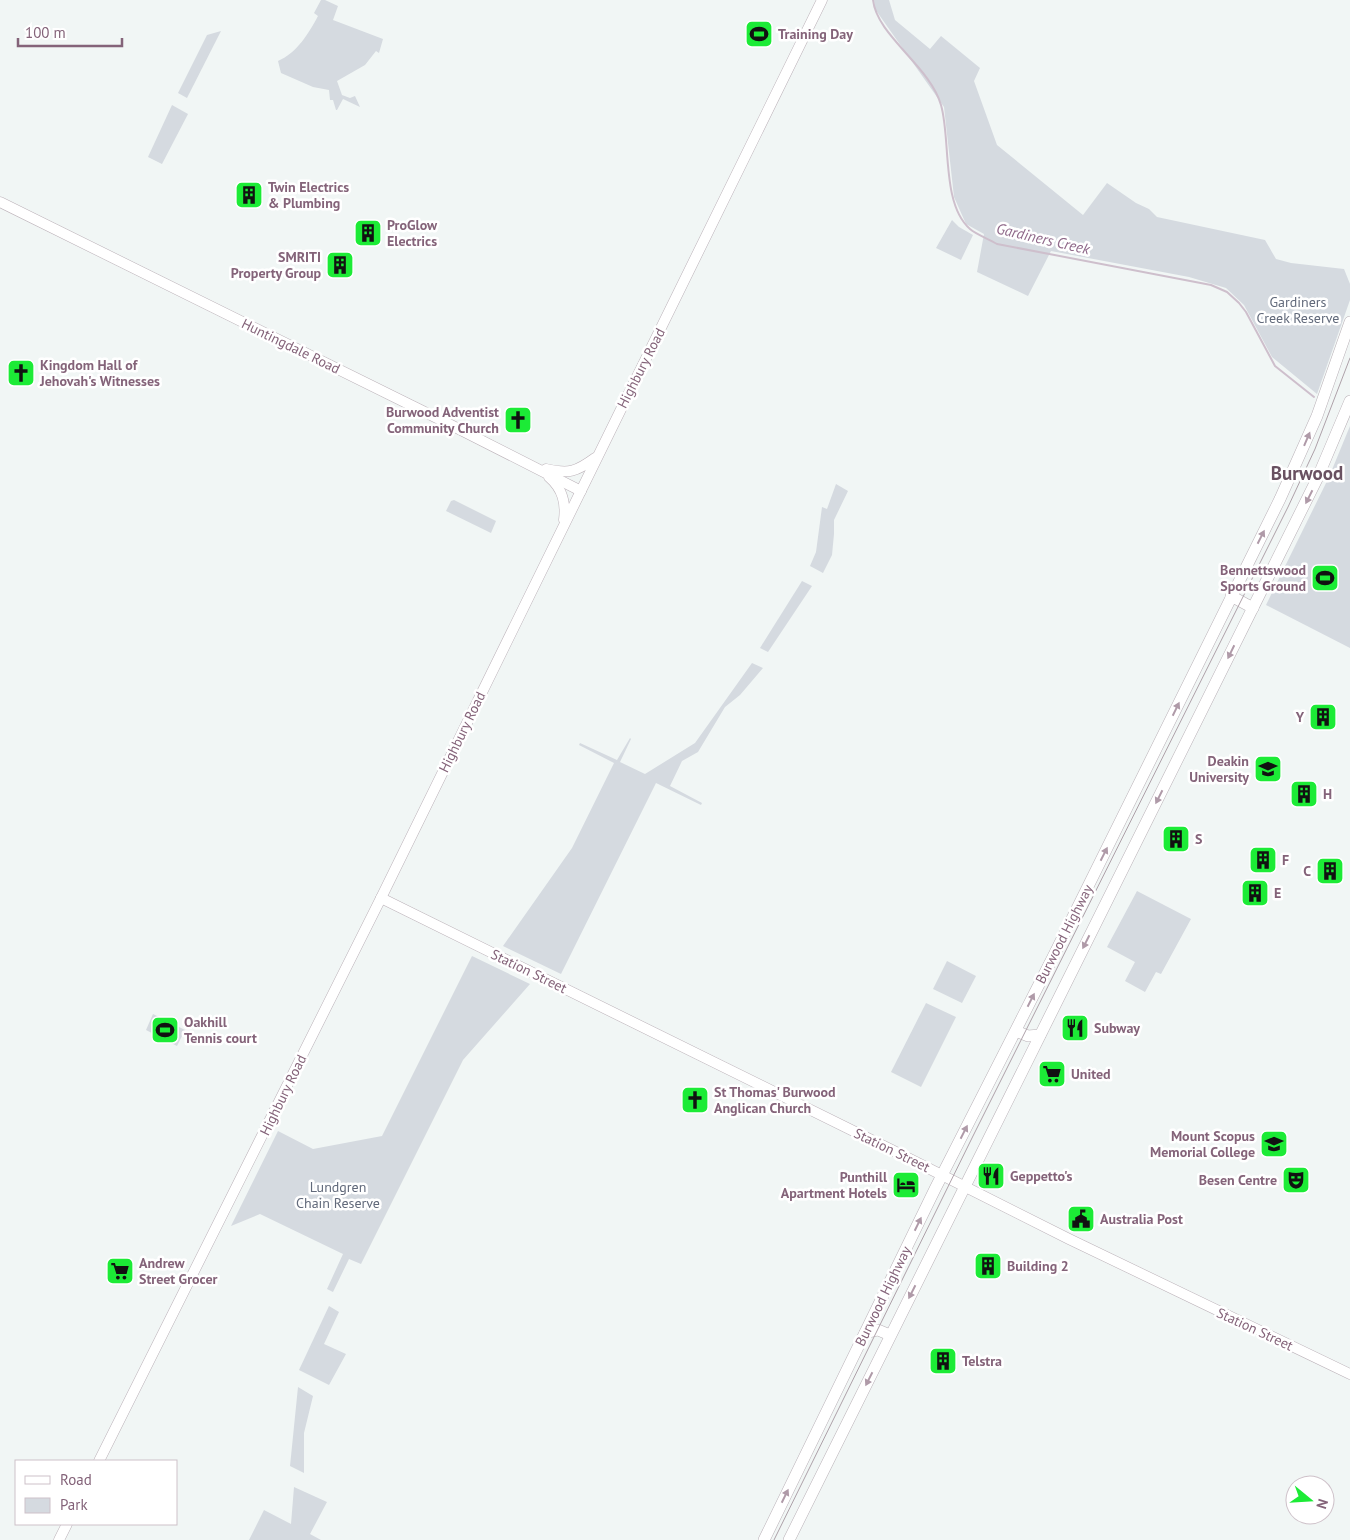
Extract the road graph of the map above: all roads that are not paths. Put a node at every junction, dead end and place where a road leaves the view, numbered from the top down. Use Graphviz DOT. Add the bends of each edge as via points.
graph roads {
  1 [pos="822,0"];
  2 [pos="0,202"];
  3 [pos="1350,322"];
  4 [pos="1350,401"];
  5 [pos="597,456"];
  6 [pos="533,466"];
  7 [pos="581,491"];
  8 [pos="563,529"];
  9 [pos="1232,596"];
  10 [pos="1253,608"];
  11 [pos="381,898"];
  12 [pos="1016,1031"];
  13 [pos="1040,1034"];
  14 [pos="942,1175"];
  15 [pos="965,1186"];
  16 [pos="865,1333"];
  17 [pos="890,1335"];
  18 [pos="1350,1374"];
  19 [pos="100,1460"];
  20 [pos="66,1525"];
  21 [pos="59,1540"];
  22 [pos="764,1540"];
  23 [pos="789,1540"];
  1 -- 5 [label="main road, Highbury Road"];
  2 -- 6 [label="main road, Huntingdale Road"];
  9 -- 3 [label="highway, Burwood Highway, one-way" via="1294,469"];
  4 -- 10 [label="highway, Burwood Highway, one-way" via="1318,480"];
  5 -- 6 [label="main road" via="579,469 568,472"];
  5 -- 7 [label="main road, Highbury Road"];
  6 -- 7 [label="main road, Huntingdale Road"];
  6 -- 8 [label="main road" via="554,482 563,496"];
  7 -- 8 [label="main road, Highbury Road"];
  8 -- 11 [label="main road, Highbury Road"];
  9 -- 10 [label="highway"];
  12 -- 9 [label="highway, Burwood Highway, one-way"];
  10 -- 13 [label="highway, Burwood Highway, one-way"];
  11 -- 14 [label="main road, Station Street"];
  11 -- 19 [label="main road, Highbury Road"];
  12 -- 13 [label="highway" via="1028,1036"];
  14 -- 12 [label="highway, Burwood Highway, one-way"];
  13 -- 15 [label="highway, Burwood Highway"];
  14 -- 15 [label="main road, Station Street"];
  16 -- 14 [label="highway, Burwood Highway, one-way"];
  15 -- 17 [label="highway, Burwood Highway, one-way"];
  15 -- 18 [label="main road, Station Street"];
  16 -- 17 [label="highway" via="878,1330"];
  22 -- 16 [label="highway, Burwood Highway, one-way"];
  17 -- 23 [label="highway, Burwood Highway, one-way"];
  20 -- 21 [label="main road"];
}
